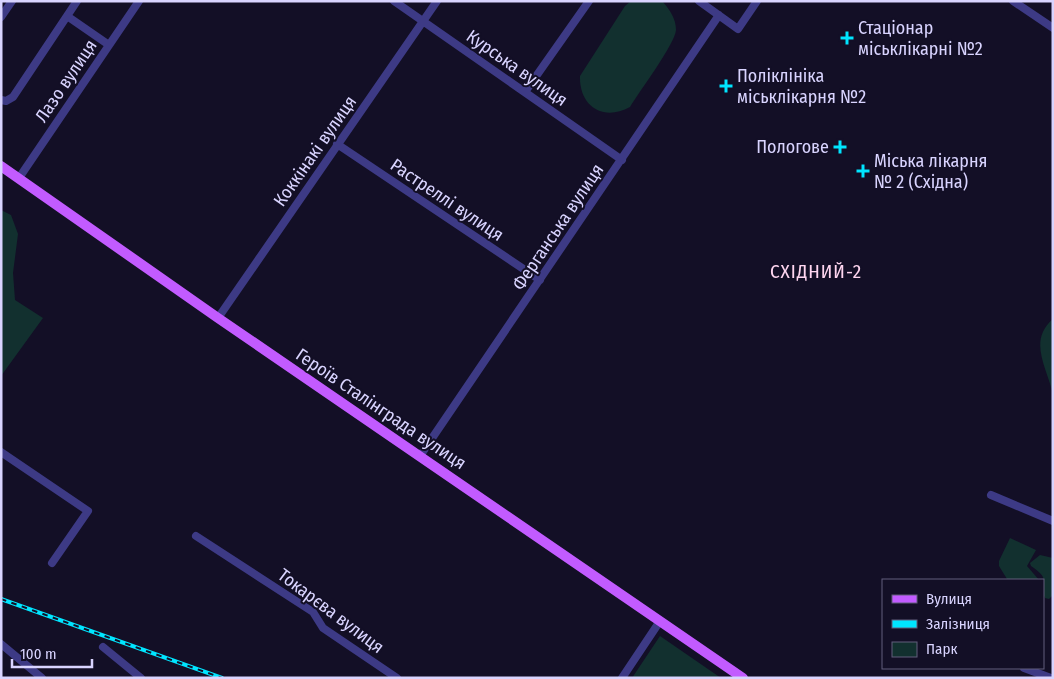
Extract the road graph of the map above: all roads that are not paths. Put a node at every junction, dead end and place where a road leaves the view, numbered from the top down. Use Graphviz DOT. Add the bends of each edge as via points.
graph roads {
  1 [pos="12,1"];
  2 [pos="77,1"];
  3 [pos="139,1"];
  4 [pos="394,1"];
  5 [pos="436,1"];
  6 [pos="588,1"];
  7 [pos="699,1"];
  8 [pos="756,1"];
  9 [pos="1013,1"];
  10 [pos="718,15"];
  11 [pos="67,16"];
  12 [pos="1,17"];
  13 [pos="423,21"];
  14 [pos="1053,28"];
  15 [pos="108,45"];
  16 [pos="525,92"];
  17 [pos="1,100"];
  18 [pos="337,144"];
  19 [pos="622,160"];
  20 [pos="1,166"];
  21 [pos="19,178"];
  22 [pos="540,280"];
  23 [pos="218,318"];
  24 [pos="1,452"];
  25 [pos="420,456"];
  26 [pos="991,495"];
  27 [pos="1053,521"];
  28 [pos="196,536"];
  29 [pos="52,563"];
  30 [pos="660,621"];
  31 [pos="1,644"];
  32 [pos="103,648"];
  33 [pos="1027,669"];
  34 [pos="42,678"];
  35 [pos="141,678"];
  36 [pos="397,678"];
  37 [pos="622,678"];
  38 [pos="743,678"];
  39 [pos="1051,678"];
  1 -- 12 [label="street"];
  2 -- 11 [label="street"];
  3 -- 15 [label="street, Лазо вулиця"];
  4 -- 13 [label="street, Курська вулиця"];
  5 -- 13 [label="street, Коккінакі вулиця"];
  6 -- 16 [label="street"];
  7 -- 10 [label="street"];
  8 -- 10 [label="street" via="738,29"];
  9 -- 14 [label="street"];
  10 -- 19 [label="street, Ферганська вулиця"];
  11 -- 15 [label="street"];
  11 -- 17 [label="street" via="13,97"];
  13 -- 16 [label="street, Курська вулиця"];
  13 -- 18 [label="street, Коккінакі вулиця"];
  15 -- 21 [label="street, Лазо вулиця"];
  16 -- 19 [label="street, Курська вулиця"];
  18 -- 22 [label="street, Растреллі вулиця"];
  18 -- 23 [label="street, Коккінакі вулиця"];
  19 -- 22 [label="street, Ферганська вулиця"];
  20 -- 21 [label="main road, Героїв Сталінграда вулиця"];
  21 -- 23 [label="main road, Героїв Сталінграда вулиця"];
  22 -- 25 [label="street, Ферганська вулиця"];
  23 -- 25 [label="main road, Героїв Сталінграда вулиця"];
  24 -- 29 [label="street" via="88,511"];
  25 -- 30 [label="main road, Героїв Сталінграда вулиця"];
  26 -- 27 [label="street"];
  28 -- 36 [label="street, Токарєва вулиця" via="313,612 323,628"];
  30 -- 37 [label="street"];
  30 -- 38 [label="main road, Героїв Сталінграда вулиця"];
  31 -- 34 [label="street"];
  32 -- 35 [label="street"];
  33 -- 39 [label="street"];
}
